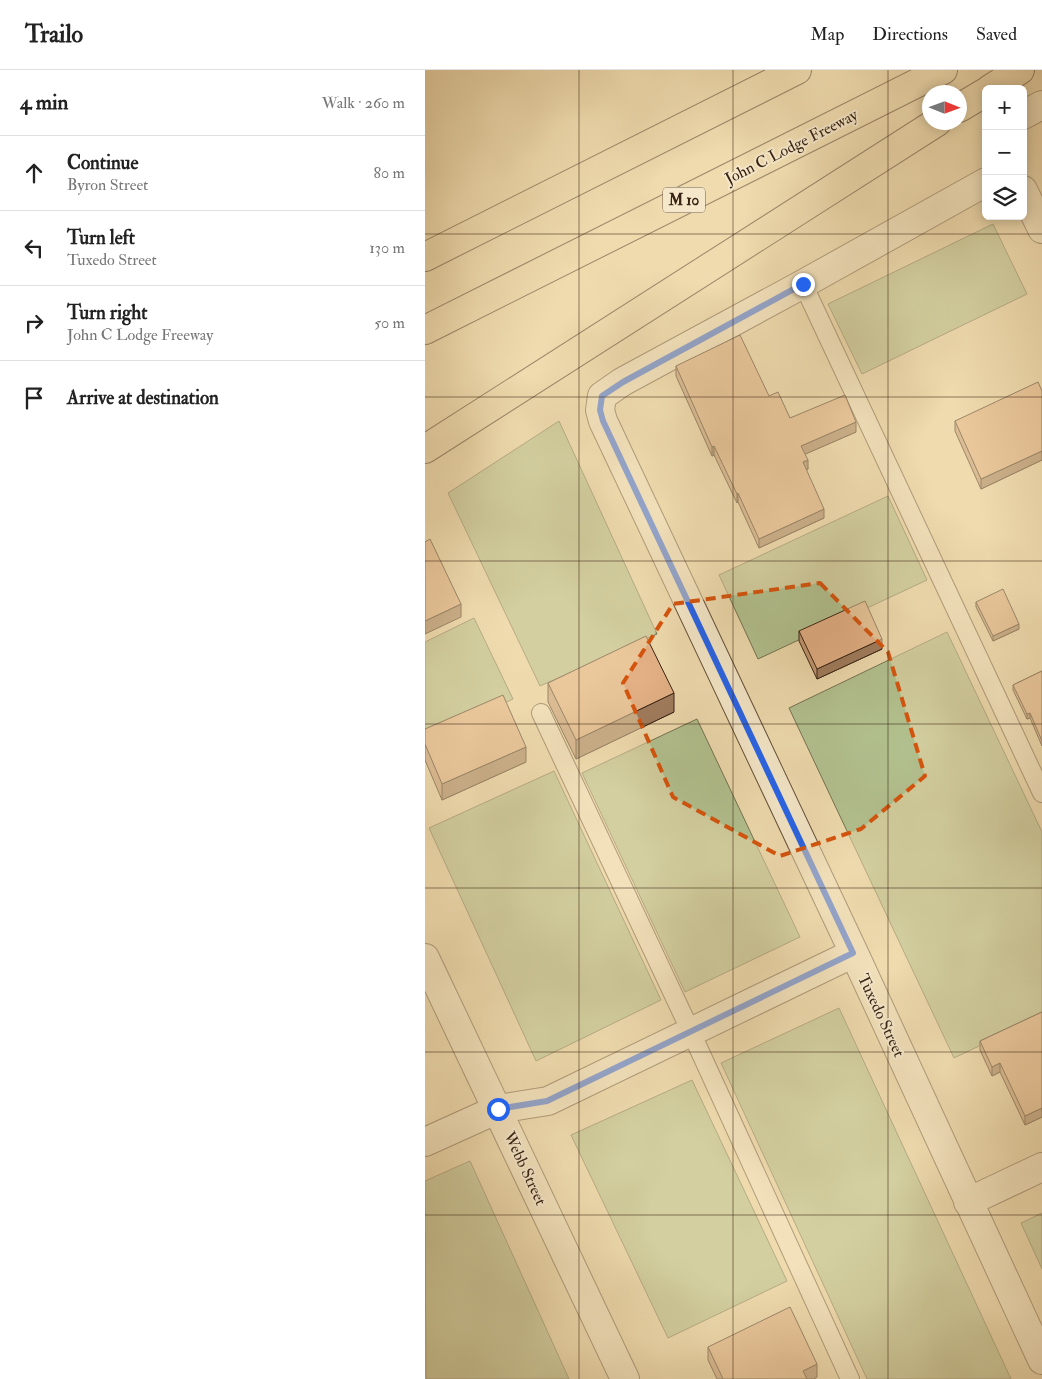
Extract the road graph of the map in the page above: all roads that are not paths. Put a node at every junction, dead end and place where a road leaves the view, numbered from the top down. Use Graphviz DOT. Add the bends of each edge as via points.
graph roads {
  1 [pos="797,70"];
  2 [pos="943,70"];
  3 [pos="1020,70"];
  4 [pos="996,85"];
  5 [pos="982,94"];
  6 [pos="967,103"];
  7 [pos="1042,105"];
  8 [pos="1027,113"];
  9 [pos="924,130"];
  10 [pos="982,184"];
  11 [pos="1027,198"];
  12 [pos="1042,229"];
  13 [pos="425,257"];
  14 [pos="803,284"];
  15 [pos="425,330"];
  16 [pos="425,449"];
  17 [pos="541,713"];
  18 [pos="1042,793"];
  19 [pos="853,953"];
  20 [pos="425,958"];
  21 [pos="691,1032"];
  22 [pos="498,1109"];
  23 [pos="425,1142"];
  24 [pos="1042,1167"];
  25 [pos="968,1202"];
  26 [pos="1042,1360"];
  27 [pos="625,1379"];
  28 [pos="850,1379"];
  1 -- 13 [label="highway"];
  2 -- 15 [label="highway, John C Lodge Freeway / M 10"];
  3 -- 4 [label="highway"];
  5 -- 6 [label="highway"];
  7 -- 8 [label="street"];
  9 -- 16 [label="highway"];
  10 -- 14 [label="street"];
  11 -- 12 [label="street"];
  14 -- 18 [label="lane"];
  14 -- 19 [label="street, Tuxedo Street" via="623,382 602,396 600,410"];
  17 -- 21 [label="lane"];
  19 -- 21 [label="street"];
  19 -- 25 [label="street, Tuxedo Street"];
  20 -- 22 [label="street, Webb Street"];
  21 -- 22 [label="street" via="547,1101"];
  21 -- 28 [label="lane"];
  22 -- 23 [label="street"];
  22 -- 27 [label="street, Webb Street"];
  24 -- 25 [label="street"];
  25 -- 26 [label="street, Tuxedo Street"];
}
